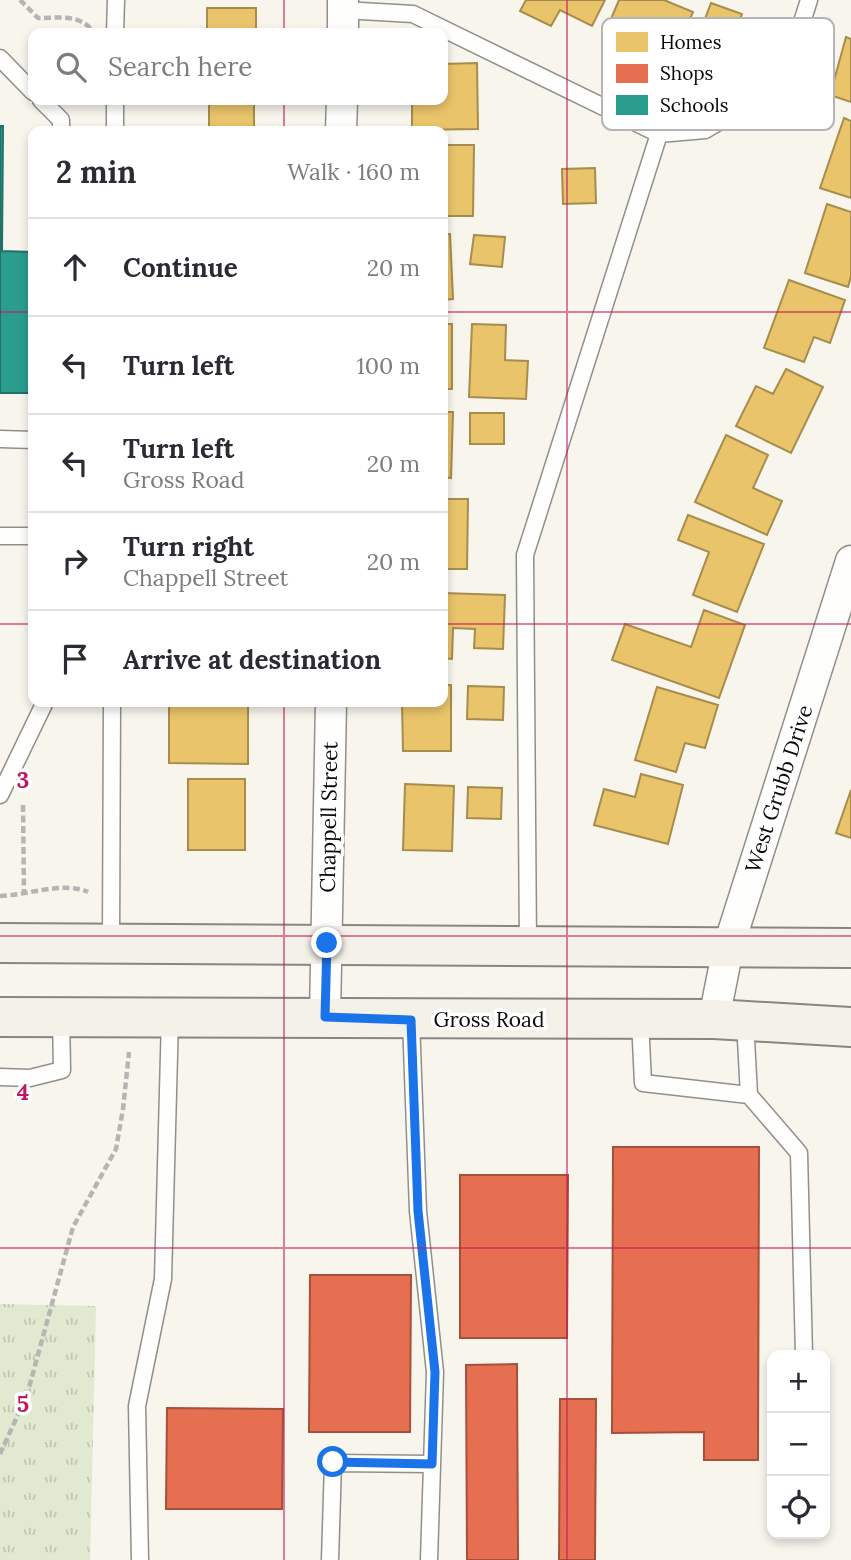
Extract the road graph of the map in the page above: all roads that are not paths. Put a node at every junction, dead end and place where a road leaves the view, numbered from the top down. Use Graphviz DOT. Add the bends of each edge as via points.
graph roads {
  1 [pos="116,0"];
  2 [pos="810,0"];
  3 [pos="343,14"];
  4 [pos="804,18"];
  5 [pos="115,28"];
  6 [pos="442,28"];
  7 [pos="448,31"];
  8 [pos="0,58"];
  9 [pos="28,87"];
  10 [pos="46,105"];
  11 [pos="115,105"];
  12 [pos="342,105"];
  13 [pos="602,106"];
  14 [pos="61,126"];
  15 [pos="115,126"];
  16 [pos="341,126"];
  17 [pos="651,130"];
  18 [pos="705,130"];
  19 [pos="659,134"];
  20 [pos="0,439"];
  21 [pos="28,440"];
  22 [pos="0,536"];
  23 [pos="28,536"];
  24 [pos="851,561"];
  25 [pos="44,707"];
  26 [pos="112,707"];
  27 [pos="331,707"];
  28 [pos="0,794"];
  29 [pos="0,943"];
  30 [pos="111,943"];
  31 [pos="327,943"];
  32 [pos="528,946"];
  33 [pos="728,948"];
  34 [pos="851,948"];
  35 [pos="0,1017"];
  36 [pos="61,1017"];
  37 [pos="170,1017"];
  38 [pos="325,1017"];
  39 [pos="411,1020"];
  40 [pos="640,1020"];
  41 [pos="730,1020"];
  42 [pos="851,1027"];
  43 [pos="0,1077"];
  44 [pos="749,1095"];
  45 [pos="804,1350"];
  46 [pos="432,1464"];
  47 [pos="140,1560"];
  48 [pos="330,1560"];
  49 [pos="429,1560"];
  1 -- 5 [label="lane"];
  2 -- 4 [label="lane"];
  3 -- 6 [label="lane" via="413,14"];
  7 -- 13 [label="lane"];
  8 -- 9 [label="lane"];
  10 -- 14 [label="lane"];
  11 -- 15 [label="lane"];
  12 -- 16 [label="street"];
  17 -- 19 [label="lane"];
  18 -- 19 [label="lane"];
  19 -- 32 [label="lane" via="525,555"];
  20 -- 21 [label="lane"];
  22 -- 23 [label="lane"];
  24 -- 33 [label="street, West Grubb Drive"];
  25 -- 28 [label="lane"];
  26 -- 30 [label="lane"];
  27 -- 31 [label="street, Chappell Street"];
  29 -- 30 [label="main road"];
  30 -- 31 [label="main road"];
  31 -- 32 [label="main road"];
  31 -- 38 [label="street, Chappell Street"];
  32 -- 33 [label="main road"];
  33 -- 34 [label="main road"];
  33 -- 41 [label="street, West Grubb Drive"];
  35 -- 36 [label="main road, Gross Road"];
  36 -- 37 [label="main road, Gross Road"];
  36 -- 43 [label="lane" via="62,1070 30,1078"];
  37 -- 38 [label="main road, Gross Road"];
  37 -- 47 [label="lane" via="163,1279 137,1406"];
  38 -- 39 [label="main road, Gross Road"];
  39 -- 40 [label="main road, Gross Road"];
  39 -- 46 [label="lane" via="418,1211 435,1372"];
  40 -- 41 [label="main road, Gross Road"];
  40 -- 44 [label="lane" via="643,1083"];
  41 -- 42 [label="main road, Gross Road"];
  41 -- 44 [label="lane"];
  44 -- 45 [label="lane" via="799,1153"];
  46 -- 48 [label="lane" via="333,1462"];
  46 -- 49 [label="lane"];
}
